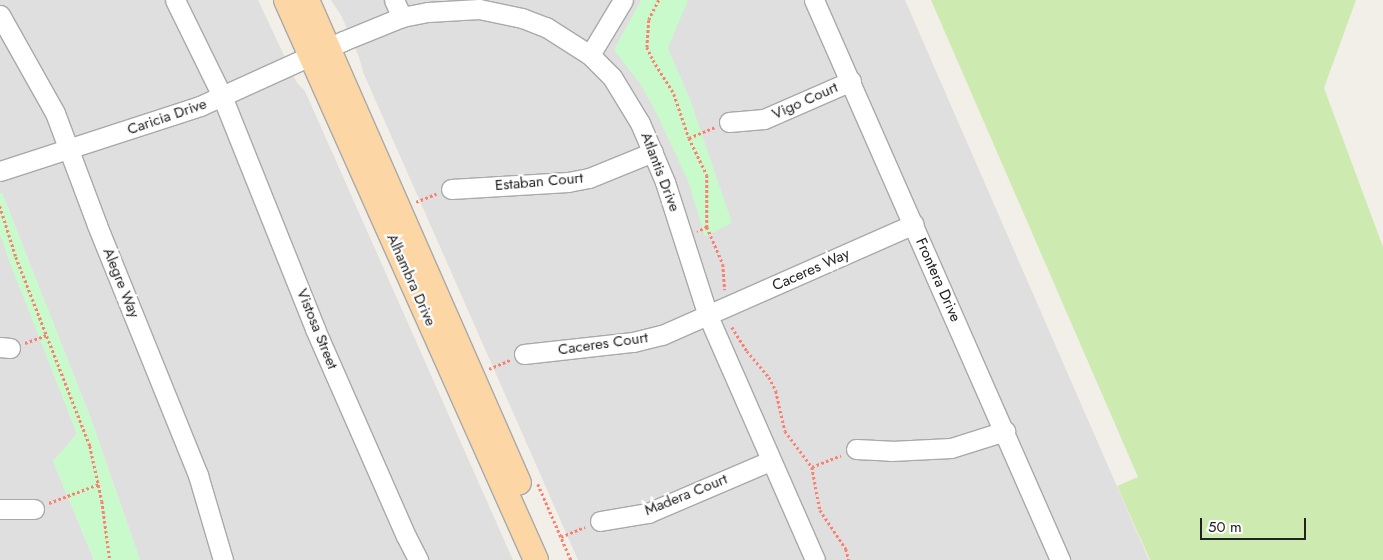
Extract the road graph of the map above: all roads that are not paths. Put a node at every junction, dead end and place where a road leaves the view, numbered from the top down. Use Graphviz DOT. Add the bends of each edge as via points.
graph roads {
  1 [pos="175,0"];
  2 [pos="286,0"];
  3 [pos="307,0"];
  4 [pos="623,0"];
  5 [pos="814,0"];
  6 [pos="398,8"];
  7 [pos="0,15"];
  8 [pos="319,52"];
  9 [pos="590,56"];
  10 [pos="852,81"];
  11 [pos="222,96"];
  12 [pos="728,122"];
  13 [pos="70,150"];
  14 [pos="654,152"];
  15 [pos="0,171"];
  16 [pos="451,188"];
  17 [pos="914,224"];
  18 [pos="708,316"];
  19 [pos="524,354"];
  20 [pos="1005,431"];
  21 [pos="856,449"];
  22 [pos="770,461"];
  23 [pos="34,509"];
  24 [pos="0,510"];
  25 [pos="600,521"];
  26 [pos="224,560"];
  27 [pos="418,560"];
  28 [pos="536,560"];
  29 [pos="553,560"];
  30 [pos="815,560"];
  31 [pos="1060,560"];
  1 -- 11 [label="street, Vistosa Street"];
  2 -- 8 [label="main road, Alhambra Drive"];
  3 -- 8 [label="main road, Alhambra Drive"];
  4 -- 9 [label="street"];
  5 -- 10 [label="street, Frontera Drive"];
  6 -- 8 [label="street, Atlantis Drive"];
  6 -- 9 [label="street, Atlantis Drive" via="498,12 546,27"];
  7 -- 13 [label="street, Alegre Way" via="37,76"];
  8 -- 11 [label="street, Caricia Drive"];
  8 -- 28 [label="main road, Alhambra Drive"];
  8 -- 29 [label="main road, Alhambra Drive"];
  9 -- 14 [label="street, Atlantis Drive" via="612,77"];
  10 -- 12 [label="street, Vigo Court" via="764,119"];
  10 -- 17 [label="street, Frontera Drive"];
  11 -- 13 [label="street, Caricia Drive"];
  11 -- 27 [label="street, Vistosa Street" via="315,329"];
  13 -- 15 [label="street, Caricia Drive"];
  13 -- 26 [label="street, Alegre Way" via="198,475"];
  14 -- 16 [label="street, Estaban Court" via="589,178 568,182"];
  14 -- 18 [label="street, Atlantis Drive"];
  17 -- 18 [label="street, Caceres Way"];
  17 -- 20 [label="street, Frontera Drive"];
  18 -- 19 [label="street, Caceres Court" via="662,335 633,342"];
  18 -- 22 [label="street, Atlantis Drive"];
  20 -- 21 [label="street" via="952,448"];
  20 -- 31 [label="street, Frontera Drive"];
  22 -- 25 [label="street, Madera Court" via="648,513"];
  22 -- 30 [label="street, Atlantis Drive"];
  23 -- 24 [label="street"];
}
